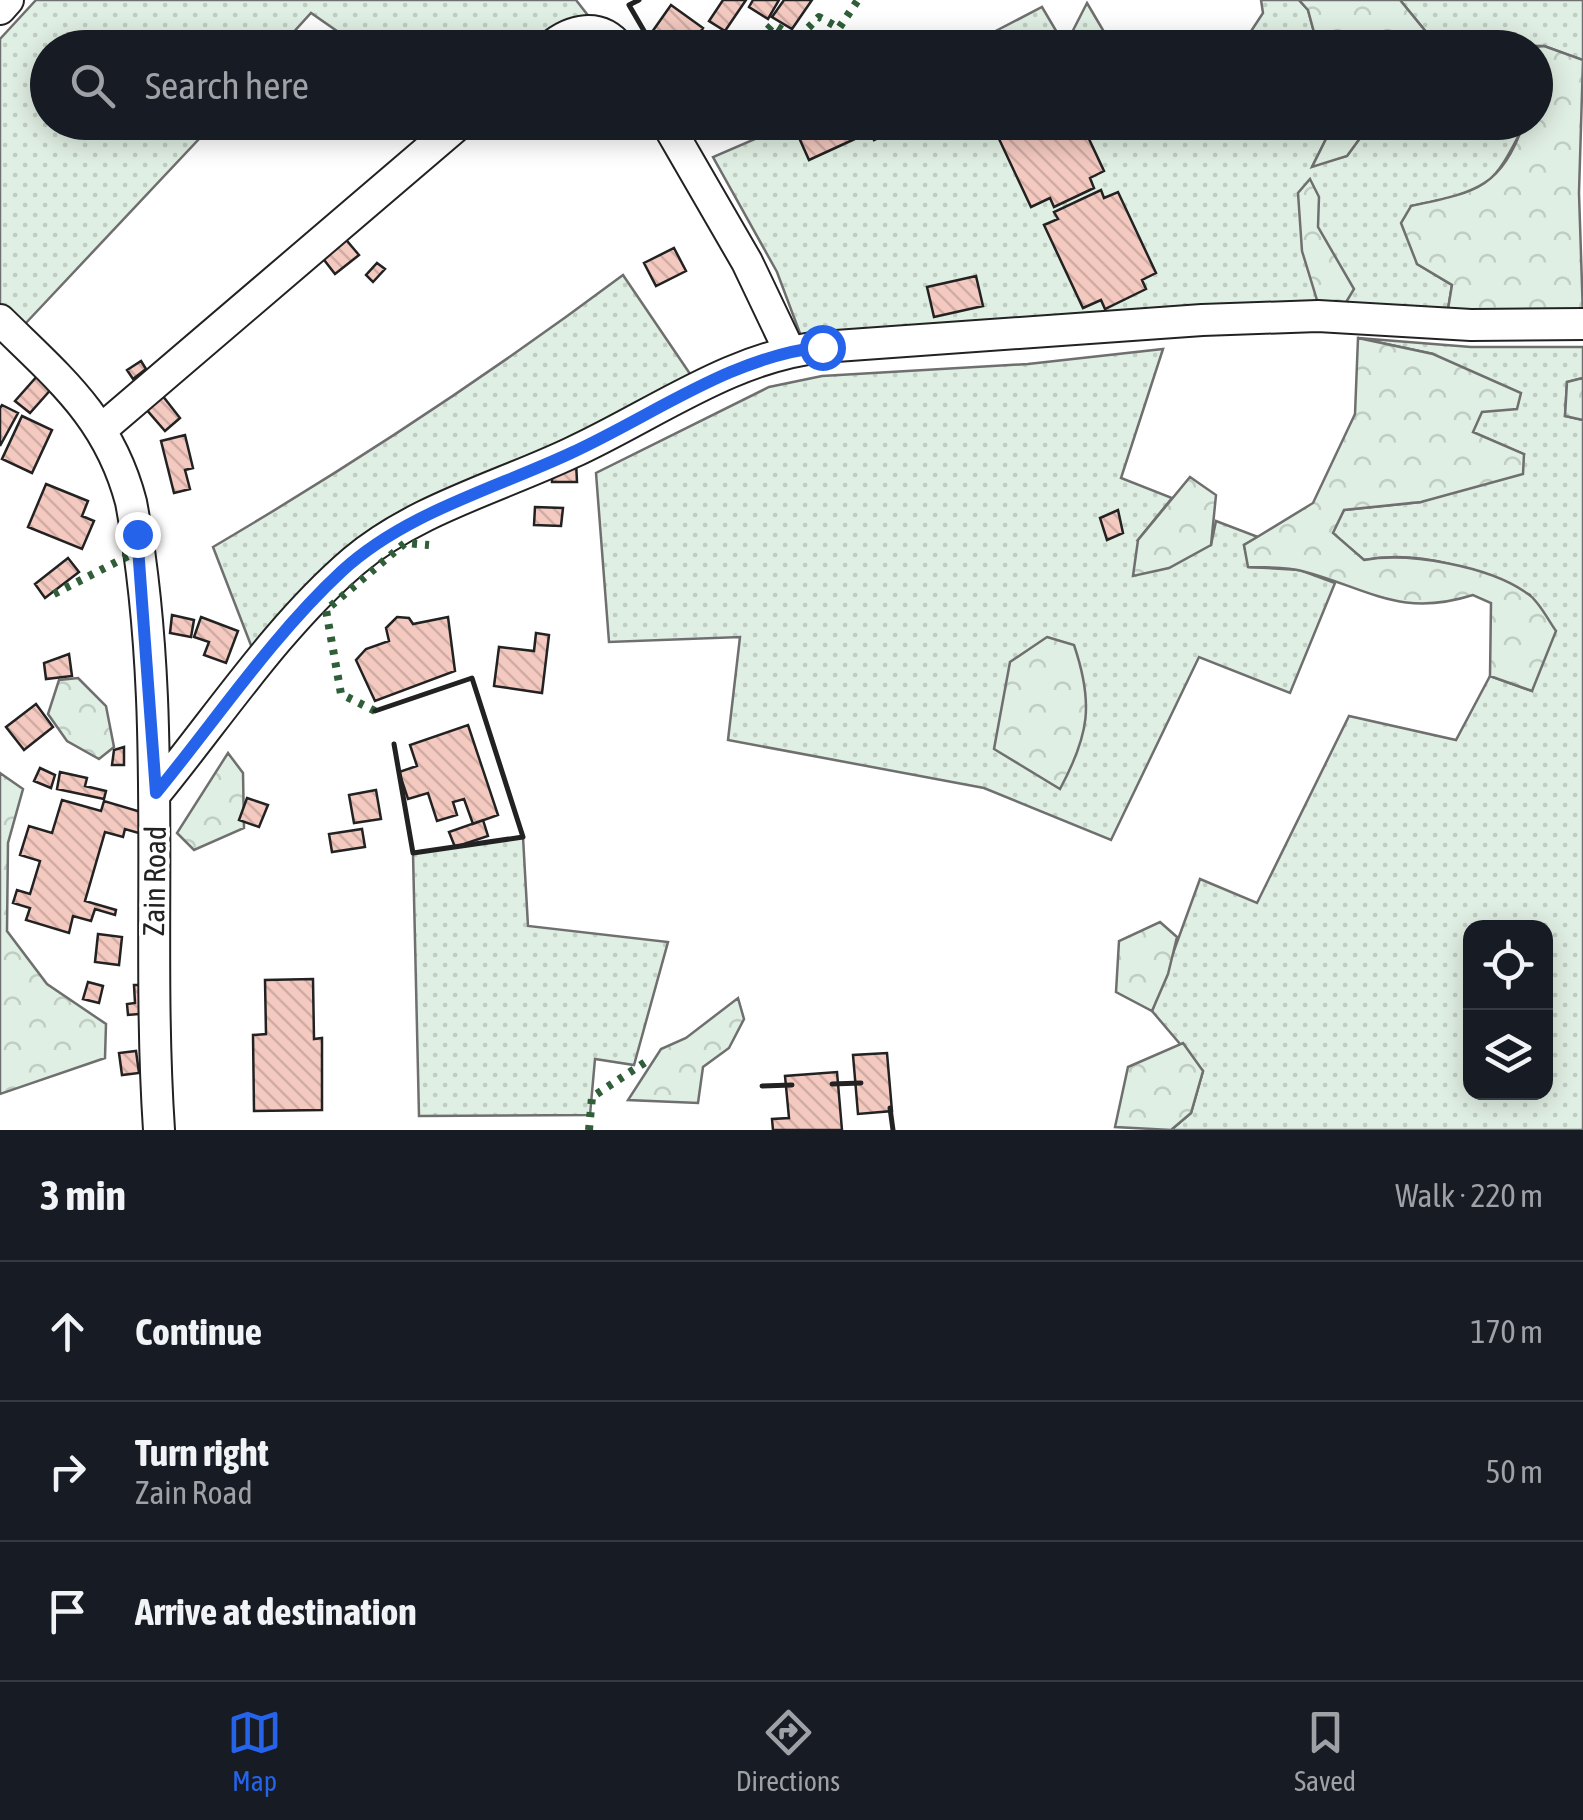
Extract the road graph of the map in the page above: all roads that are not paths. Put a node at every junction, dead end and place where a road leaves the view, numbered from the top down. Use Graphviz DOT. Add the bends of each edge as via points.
graph roads {
  1 [pos="8,0"];
  2 [pos="0,9"];
  3 [pos="439,140"];
  4 [pos="676,140"];
  5 [pos="0,320"];
  6 [pos="1583,324"];
  7 [pos="790,350"];
  8 [pos="102,428"];
  9 [pos="156,793"];
  10 [pos="160,1130"];
  1 -- 2 [label="street"];
  3 -- 8 [label="street"];
  4 -- 7 [label="street"];
  5 -- 8 [label="street, Zain Road"];
  6 -- 7 [label="street" via="1471,326 1318,316"];
  7 -- 9 [label="street" via="392,532 304,612"];
  8 -- 9 [label="street, Zain Road" via="121,463 137,534"];
  9 -- 10 [label="street, Zain Road" via="152,878"];
}
